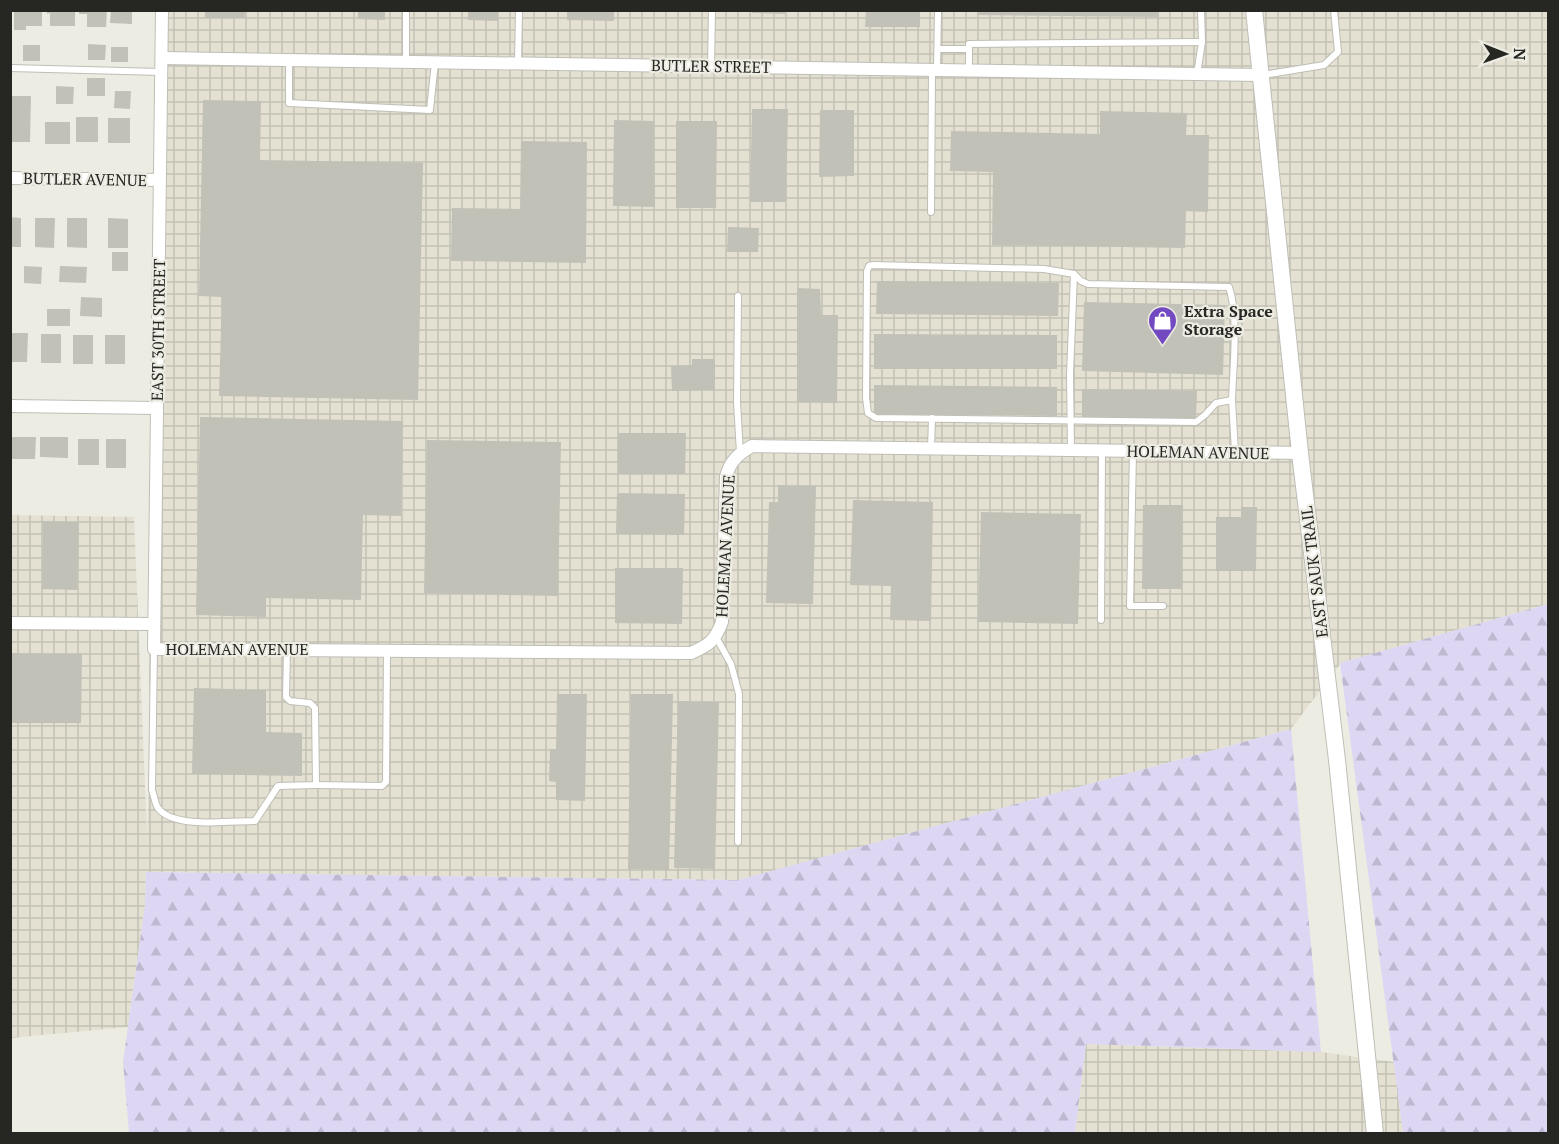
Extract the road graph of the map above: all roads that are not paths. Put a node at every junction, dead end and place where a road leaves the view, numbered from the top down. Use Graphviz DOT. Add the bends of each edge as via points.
graph roads {
  1 [pos="162,10"];
  2 [pos="406,10"];
  3 [pos="519,10"];
  4 [pos="712,10"];
  5 [pos="938,10"];
  6 [pos="1201,10"];
  7 [pos="1254,10"];
  8 [pos="1334,10"];
  9 [pos="1202,42"];
  10 [pos="938,49"];
  11 [pos="969,49"];
  12 [pos="162,58"];
  13 [pos="289,60"];
  14 [pos="406,61"];
  15 [pos="435,62"];
  16 [pos="519,63"];
  17 [pos="711,66"];
  18 [pos="10,68"];
  19 [pos="935,70"];
  20 [pos="969,71"];
  21 [pos="161,72"];
  22 [pos="1197,74"];
  23 [pos="1260,75"];
  24 [pos="10,178"];
  25 [pos="160,180"];
  26 [pos="931,212"];
  27 [pos="1074,274"];
  28 [pos="738,296"];
  29 [pos="1232,400"];
  30 [pos="10,406"];
  31 [pos="157,408"];
  32 [pos="932,418"];
  33 [pos="1069,420"];
  34 [pos="931,448"];
  35 [pos="1071,450"];
  36 [pos="1102,451"];
  37 [pos="1132,451"];
  38 [pos="1235,452"];
  39 [pos="740,453"];
  40 [pos="1300,453"];
  41 [pos="1163,606"];
  42 [pos="1101,620"];
  43 [pos="10,623"];
  44 [pos="154,624"];
  45 [pos="716,637"];
  46 [pos="154,649"];
  47 [pos="287,650"];
  48 [pos="387,650"];
  49 [pos="316,785"];
  50 [pos="738,842"];
  51 [pos="1375,1134"];
  1 -- 12 [label="street, EAST 30TH STREET"];
  2 -- 14 [label="lane"];
  3 -- 16 [label="lane"];
  4 -- 17 [label="lane"];
  5 -- 10 [label="lane"];
  6 -- 9 [label="lane"];
  7 -- 23 [label="main road, EAST SAUK TRAIL"];
  8 -- 23 [label="lane" via="1338,52 1324,65"];
  9 -- 11 [label="lane" via="969,44"];
  9 -- 22 [label="lane"];
  10 -- 11 [label="lane"];
  10 -- 19 [label="lane"];
  11 -- 20 [label="lane"];
  12 -- 13 [label="street, BUTLER STREET"];
  12 -- 21 [label="street, EAST 30TH STREET"];
  13 -- 14 [label="street, BUTLER STREET"];
  13 -- 15 [label="lane" via="289,103 430,110"];
  14 -- 15 [label="street, BUTLER STREET"];
  15 -- 16 [label="street, BUTLER STREET"];
  16 -- 17 [label="street, BUTLER STREET"];
  17 -- 19 [label="street, BUTLER STREET"];
  18 -- 21 [label="lane"];
  19 -- 20 [label="street, BUTLER STREET"];
  19 -- 26 [label="lane"];
  20 -- 22 [label="street, BUTLER STREET"];
  21 -- 25 [label="street, EAST 30TH STREET"];
  22 -- 23 [label="street, BUTLER STREET"];
  23 -- 40 [label="main road, EAST SAUK TRAIL"];
  24 -- 25 [label="street, BUTLER AVENUE"];
  25 -- 31 [label="street, EAST 30TH STREET"];
  27 -- 29 [label="lane" via="1088,284 1229,288 1233,298"];
  27 -- 32 [label="lane" via="1044,269 869,266 868,413 876,418"];
  27 -- 33 [label="lane"];
  28 -- 39 [label="lane"];
  29 -- 33 [label="lane" via="1216,403 1196,422"];
  29 -- 38 [label="lane"];
  30 -- 31 [label="street"];
  31 -- 44 [label="street, EAST 30TH STREET"];
  32 -- 33 [label="lane"];
  32 -- 34 [label="lane"];
  33 -- 35 [label="lane"];
  34 -- 35 [label="street, HOLEMAN AVENUE"];
  34 -- 39 [label="street, HOLEMAN AVENUE" via="752,446"];
  35 -- 36 [label="street, HOLEMAN AVENUE"];
  36 -- 37 [label="street, HOLEMAN AVENUE"];
  36 -- 42 [label="lane"];
  37 -- 38 [label="street, HOLEMAN AVENUE"];
  37 -- 41 [label="lane" via="1130,606"];
  38 -- 40 [label="street, HOLEMAN AVENUE"];
  39 -- 45 [label="street, HOLEMAN AVENUE" via="729,464 726,477 722,621"];
  40 -- 51 [label="main road, EAST SAUK TRAIL" via="1337,760"];
  43 -- 44 [label="street, HOLEMAN AVENUE"];
  44 -- 46 [label="street, EAST 30TH STREET"];
  45 -- 48 [label="street, HOLEMAN AVENUE" via="691,653"];
  45 -- 50 [label="lane" via="731,664 739,694"];
  46 -- 47 [label="street, HOLEMAN AVENUE"];
  46 -- 49 [label="lane" via="152,790 158,807 169,818 255,821 278,786"];
  47 -- 48 [label="street, HOLEMAN AVENUE"];
  47 -- 49 [label="lane" via="286,696 290,701 310,703 315,708"];
  48 -- 49 [label="lane" via="386,782 382,786"];
}
